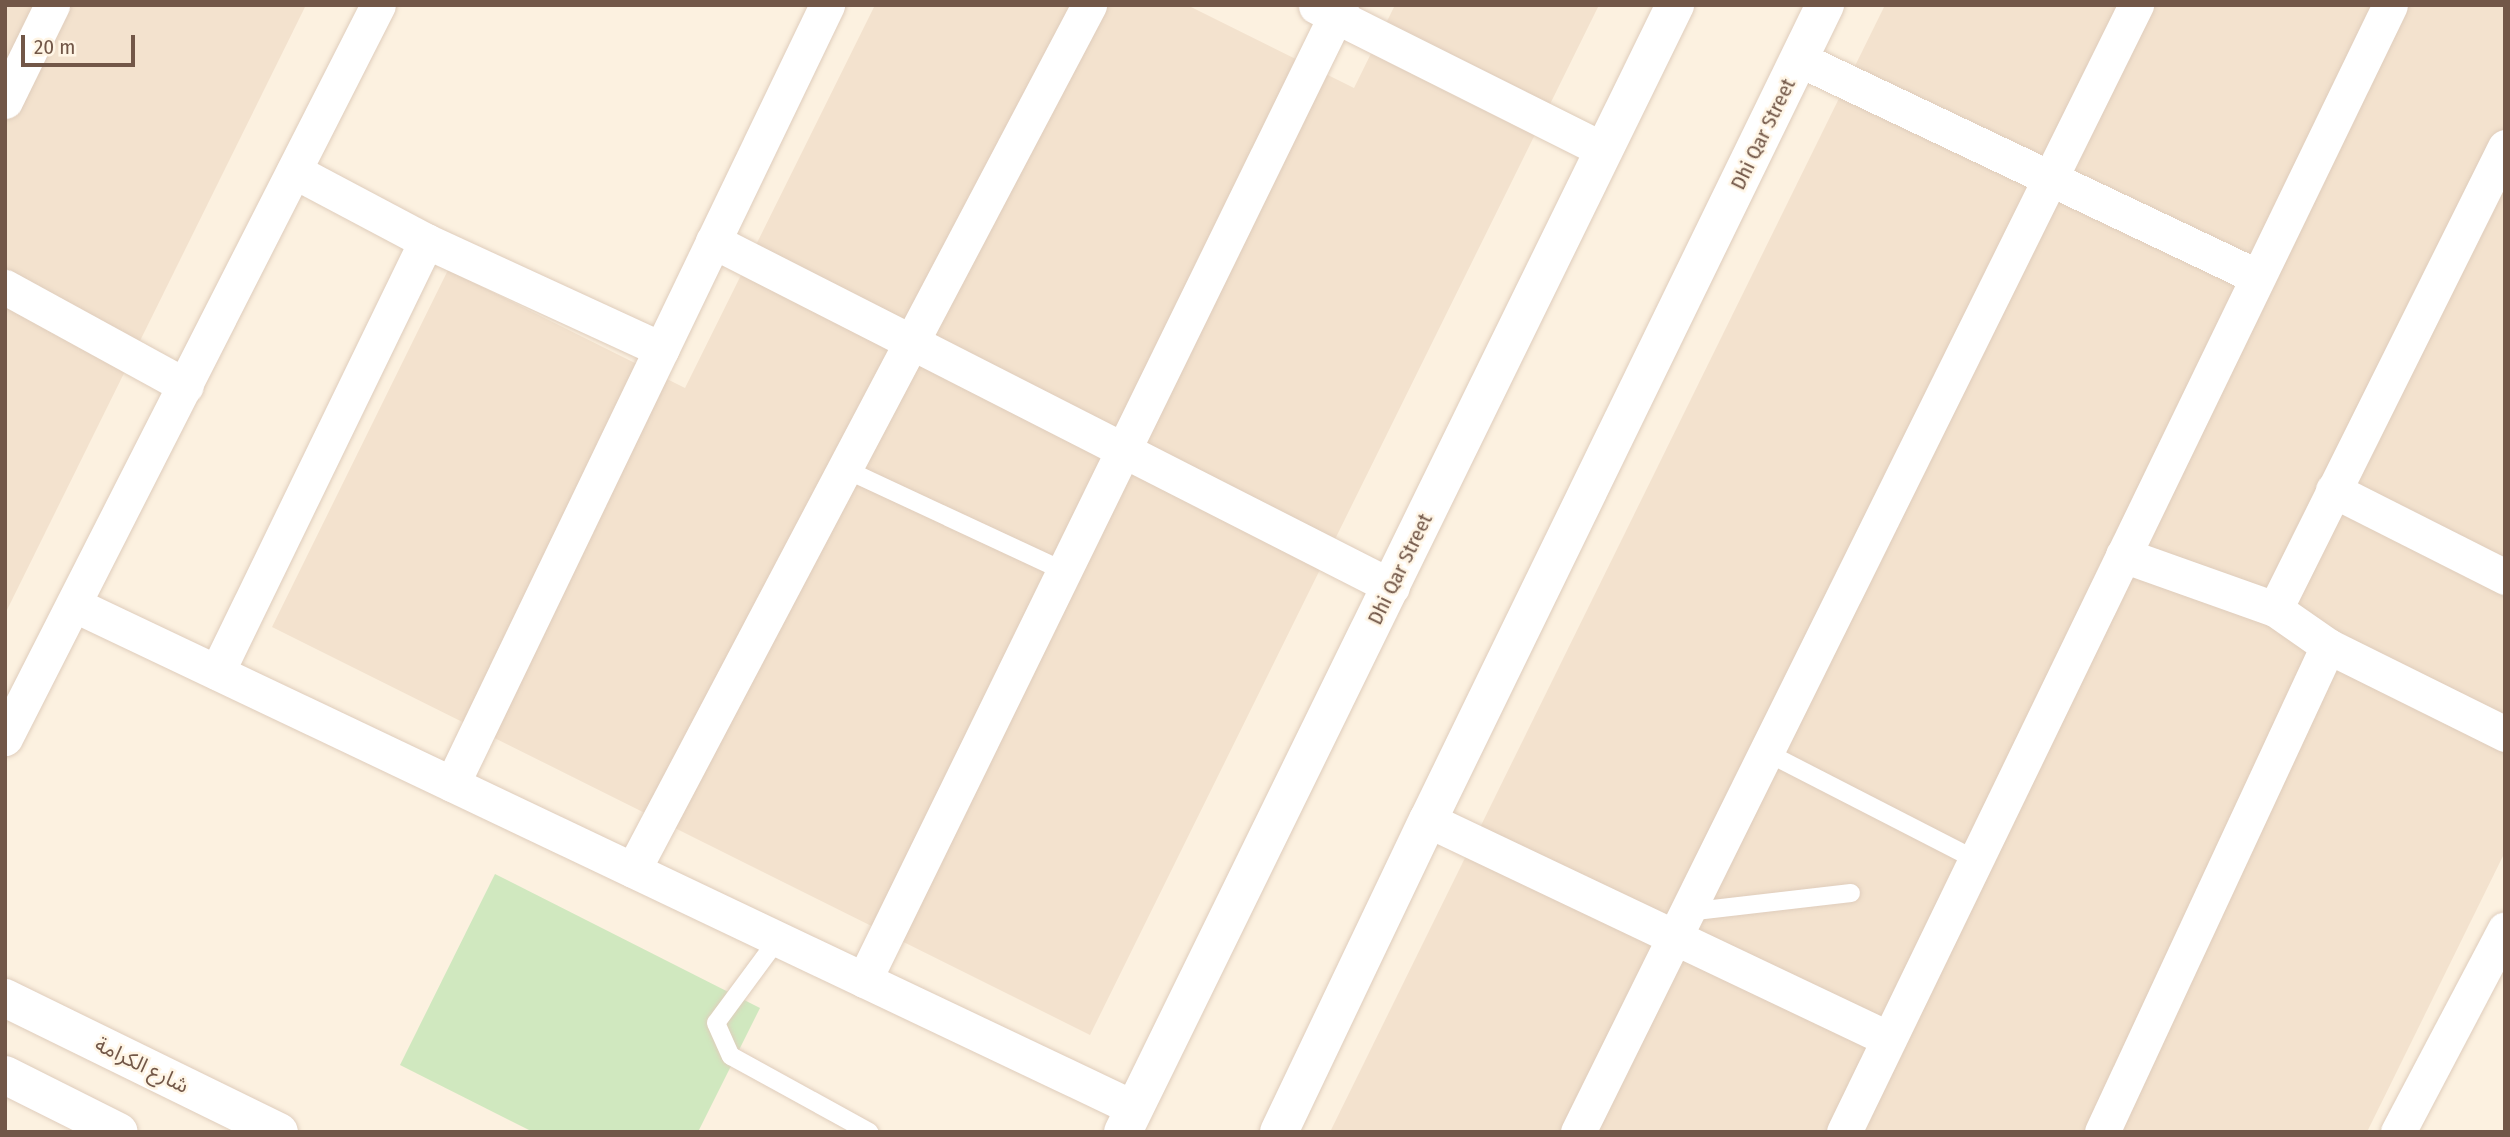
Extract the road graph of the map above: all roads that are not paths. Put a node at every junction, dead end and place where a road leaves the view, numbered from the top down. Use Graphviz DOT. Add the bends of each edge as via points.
graph roads {
  1 [pos="52,5"];
  2 [pos="378,5"];
  3 [pos="827,5"];
  4 [pos="1089,5"];
  5 [pos="1675,5"];
  6 [pos="1825,5"];
  7 [pos="2136,5"];
  8 [pos="2390,5"];
  9 [pos="1330,9"];
  10 [pos="1799,59"];
  11 [pos="5,101"];
  12 [pos="2505,147"];
  13 [pos="1604,150"];
  14 [pos="293,172"];
  15 [pos="2050,178"];
  16 [pos="426,240"];
  17 [pos="713,241"];
  18 [pos="2258,277"];
  19 [pos="5,287"];
  20 [pos="911,342"];
  21 [pos="661,349"];
  22 [pos="186,386"];
  23 [pos="1123,450"];
  24 [pos="845,469"];
  25 [pos="2333,490"];
  26 [pos="2123,555"];
  27 [pos="1064,571"];
  28 [pos="2505,577"];
  29 [pos="1392,587"];
  30 [pos="75,605"];
  31 [pos="2275,609"];
  32 [pos="2328,646"];
  33 [pos="217,672"];
  34 [pos="2505,734"];
  35 [pos="5,738"];
  36 [pos="1766,752"];
  37 [pos="452,783"];
  38 [pos="1428,820"];
  39 [pos="1976,860"];
  40 [pos="633,870"];
  41 [pos="1850,893"];
  42 [pos="1681,924"];
  43 [pos="2505,929"];
  44 [pos="778,939"];
  45 [pos="864,980"];
  46 [pos="5,998"];
  47 [pos="1889,1039"];
  48 [pos="5,1075"];
  49 [pos="1126,1126"];
  50 [pos="119,1132"];
  51 [pos="279,1132"];
  52 [pos="869,1132"];
  53 [pos="1279,1132"];
  54 [pos="1578,1132"];
  55 [pos="1844,1132"];
  56 [pos="2102,1132"];
  57 [pos="2398,1132"];
  1 -- 11 [label="street"];
  2 -- 14 [label="street"];
  3 -- 17 [label="street"];
  4 -- 20 [label="street"];
  5 -- 13 [label="street, Dhi Qar Street"];
  6 -- 10 [label="street, Dhi Qar Street"];
  7 -- 15 [label="street"];
  8 -- 18 [label="street"];
  9 -- 13 [label="street"];
  9 -- 23 [label="street"];
  10 -- 15 [label="street"];
  10 -- 38 [label="street, Dhi Qar Street"];
  12 -- 25 [label="street"];
  13 -- 29 [label="street, Dhi Qar Street"];
  14 -- 16 [label="street"];
  14 -- 22 [label="street"];
  15 -- 18 [label="street"];
  15 -- 36 [label="street"];
  16 -- 21 [label="street"];
  16 -- 33 [label="street"];
  17 -- 20 [label="street"];
  17 -- 21 [label="street"];
  18 -- 26 [label="street"];
  19 -- 22 [label="street"];
  20 -- 23 [label="street"];
  20 -- 24 [label="street"];
  21 -- 37 [label="street"];
  22 -- 30 [label="street"];
  23 -- 27 [label="street"];
  23 -- 29 [label="street"];
  24 -- 27 [label="lane"];
  24 -- 40 [label="street"];
  25 -- 28 [label="street"];
  25 -- 31 [label="street"];
  26 -- 31 [label="street"];
  26 -- 39 [label="street"];
  27 -- 45 [label="street"];
  29 -- 49 [label="street, Dhi Qar Street"];
  30 -- 33 [label="street"];
  30 -- 35 [label="street"];
  31 -- 32 [label="street"];
  32 -- 34 [label="street"];
  32 -- 56 [label="street"];
  33 -- 37 [label="street"];
  36 -- 39 [label="lane"];
  36 -- 42 [label="street"];
  37 -- 40 [label="street"];
  38 -- 42 [label="street"];
  38 -- 53 [label="street, Dhi Qar Street"];
  39 -- 47 [label="street"];
  40 -- 44 [label="street"];
  41 -- 42 [label="lane"];
  42 -- 47 [label="street"];
  42 -- 54 [label="street"];
  43 -- 57 [label="street"];
  44 -- 45 [label="street"];
  44 -- 52 [label="lane" via="716,1023 731,1056"];
  45 -- 49 [label="street"];
  46 -- 51 [label="street, شارع الكرامة"];
  47 -- 55 [label="street"];
  48 -- 50 [label="street"];
}
